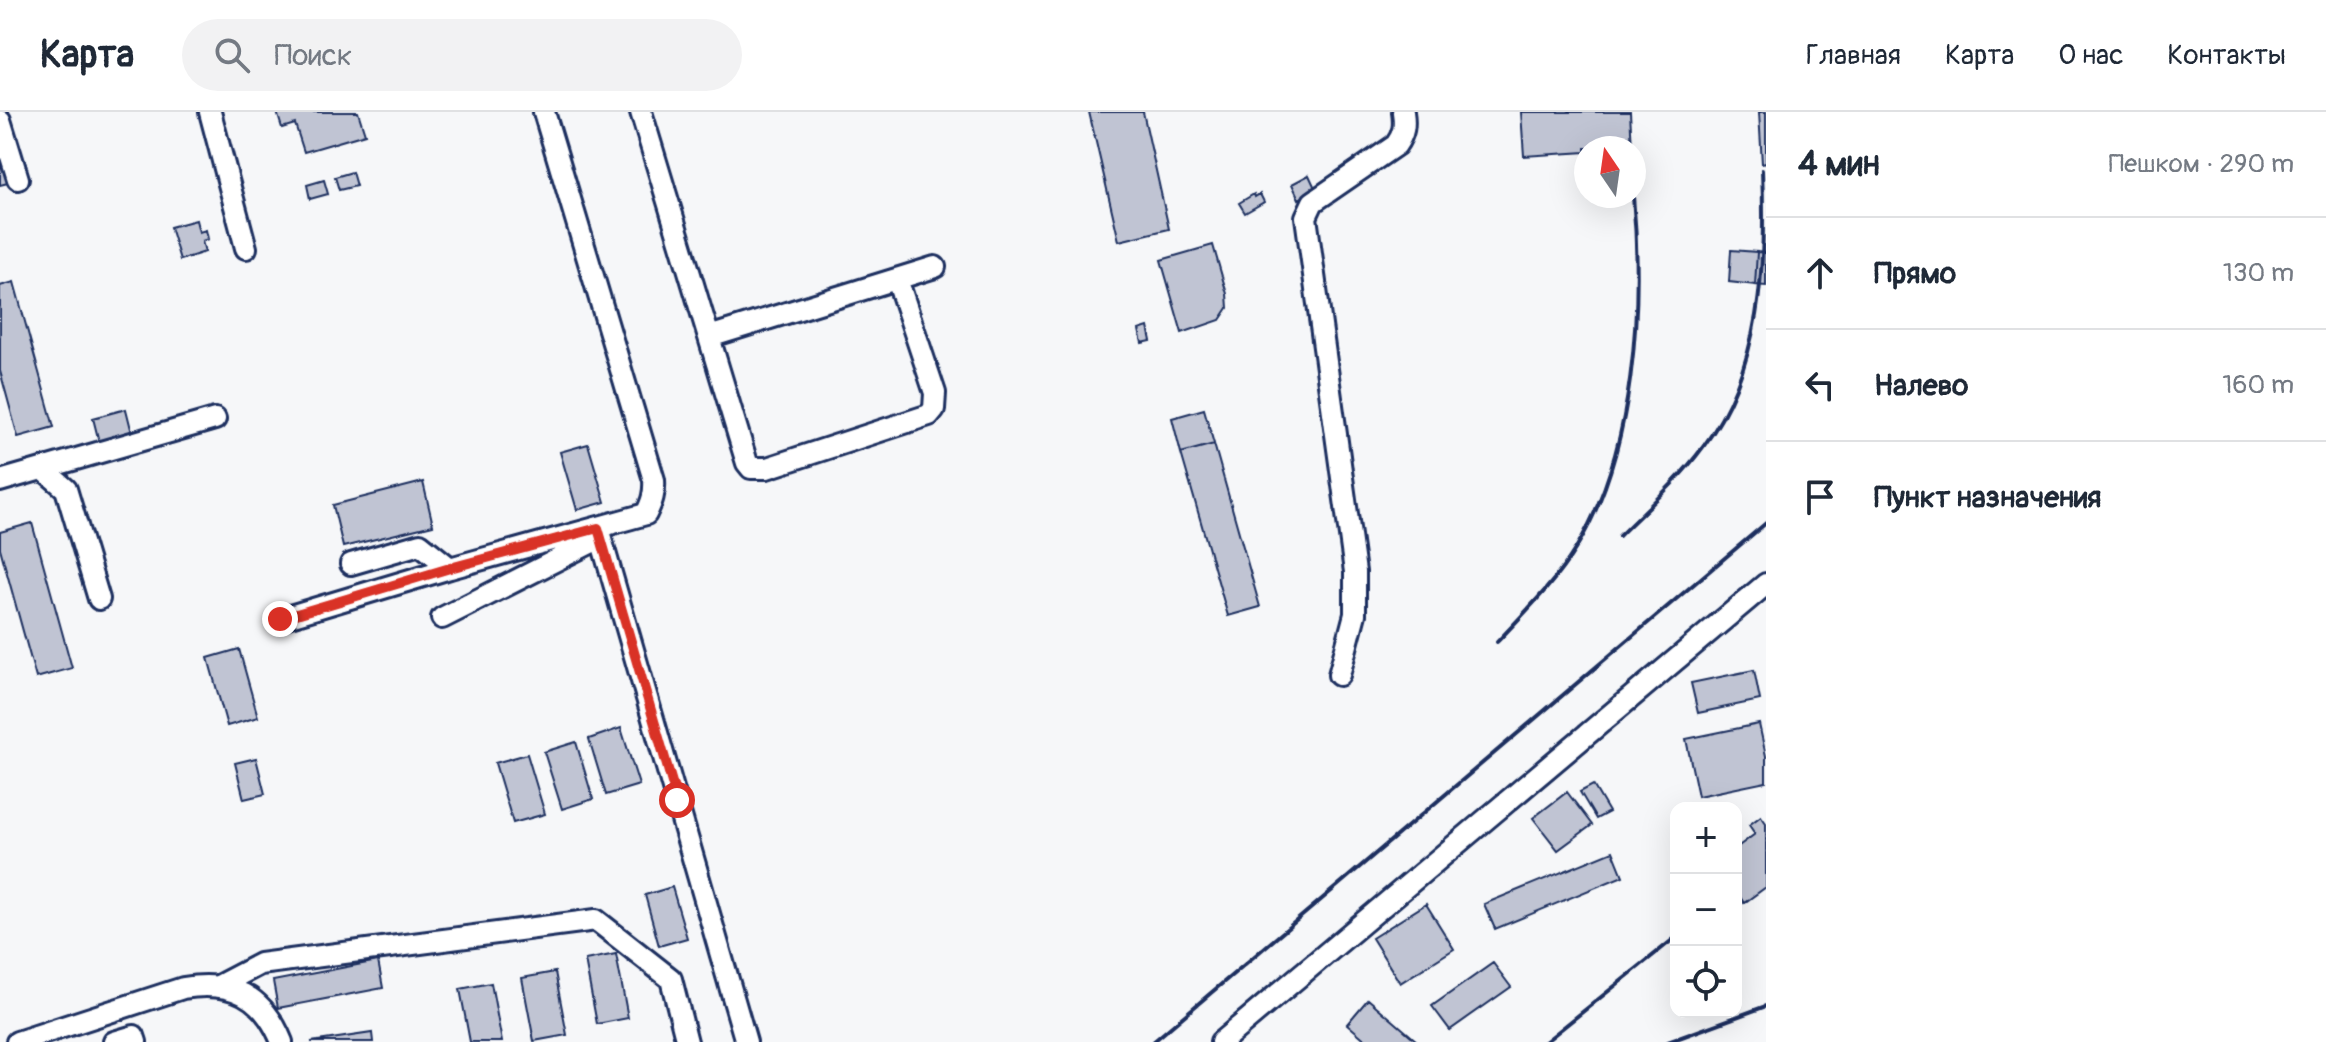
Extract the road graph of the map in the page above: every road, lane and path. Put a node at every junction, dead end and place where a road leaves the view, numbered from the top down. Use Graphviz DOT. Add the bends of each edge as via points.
graph roads {
  1 [pos="210,112"];
  2 [pos="544,112"];
  3 [pos="641,112"];
  4 [pos="1403,112"];
  5 [pos="0,120"];
  6 [pos="18,179"];
  7 [pos="246,248"];
  8 [pos="935,267"];
  9 [pos="897,279"];
  10 [pos="709,337"];
  11 [pos="215,419"];
  12 [pos="43,469"];
  13 [pos="0,481"];
  14 [pos="599,533"];
  15 [pos="351,564"];
  16 [pos="450,568"];
  17 [pos="1766,584"];
  18 [pos="99,599"];
  19 [pos="442,618"];
  20 [pos="280,619"];
  21 [pos="1339,675"];
  22 [pos="218,986"];
  23 [pos="17,1042"];
  24 [pos="114,1042"];
  25 [pos="136,1042"];
  26 [pos="282,1042"];
  27 [pos="687,1042"];
  28 [pos="746,1042"];
  29 [pos="1221,1042"];
  1 -- 7 [label="street"];
  2 -- 14 [label="street" via="654,480 646,514"];
  3 -- 10 [label="street"];
  4 -- 21 [label="street" via="1405,124 1396,145 1313,202 1306,217 1355,572 1355,614"];
  5 -- 6 [label="street"];
  8 -- 9 [label="street"];
  9 -- 10 [label="street"];
  9 -- 10 [label="street" via="935,393 934,409 767,468 747,463"];
  11 -- 12 [label="street"];
  12 -- 13 [label="street"];
  12 -- 18 [label="street" via="66,489"];
  14 -- 16 [label="street"];
  14 -- 19 [label="street"];
  14 -- 28 [label="street"];
  15 -- 16 [label="street" via="420,544"];
  16 -- 20 [label="street"];
  17 -- 29 [label="street"];
  22 -- 23 [label="street" via="183,988"];
  22 -- 26 [label="street" via="253,999 266,1011"];
  22 -- 27 [label="street" via="260,964 596,920 671,979"];
  24 -- 25 [label="street" via="134,1036"];
}
